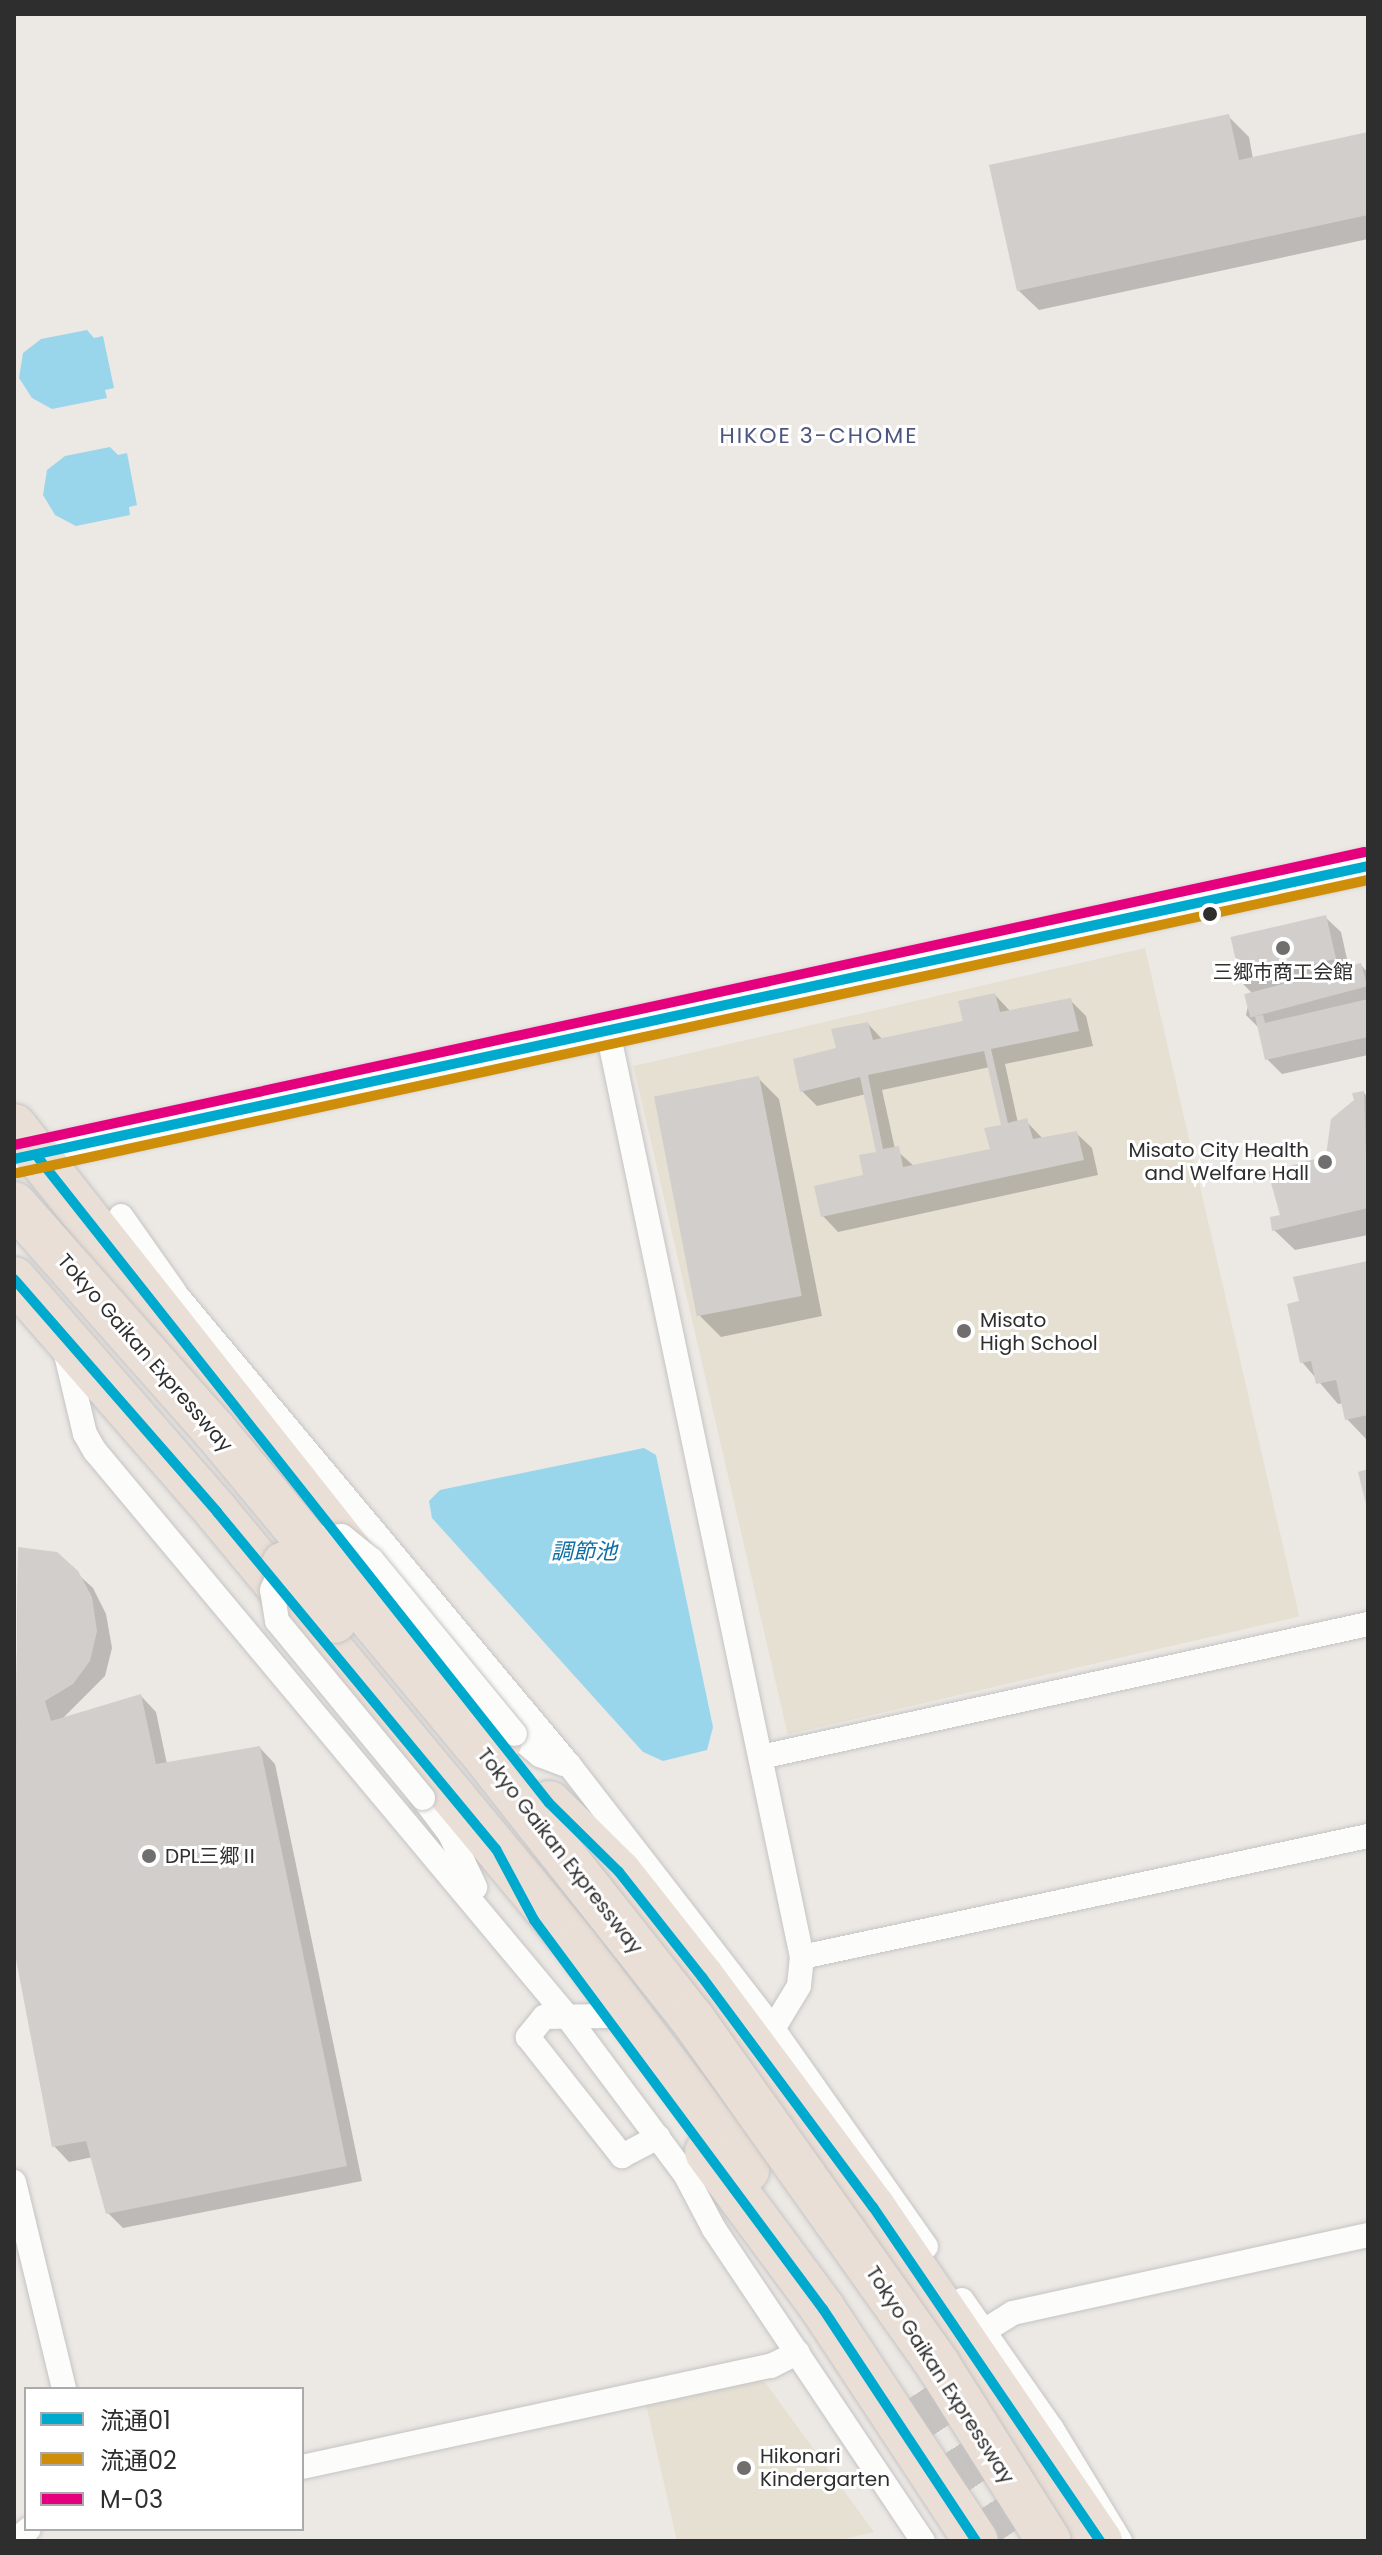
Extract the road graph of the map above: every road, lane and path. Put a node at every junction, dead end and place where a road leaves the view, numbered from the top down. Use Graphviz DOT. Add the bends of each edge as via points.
graph roads {
  1 [pos="1367,874"];
  2 [pos="607,1027"];
  3 [pos="19,1153"];
  4 [pos="14,1204"];
  5 [pos="121,1216"];
  6 [pos="14,1260"];
  7 [pos="116,1260"];
  8 [pos="14,1279"];
  9 [pos="177,1296"];
  10 [pos="61,1333"];
  11 [pos="215,1431"];
  12 [pos="1368,1624"];
  13 [pos="761,1757"];
  14 [pos="560,1784"];
  15 [pos="1368,1836"];
  16 [pos="496,1849"];
  17 [pos="489,1918"];
  18 [pos="802,1957"];
  19 [pos="587,2015"];
  20 [pos="773,2029"];
  21 [pos="796,2132"];
  22 [pos="658,2137"];
  23 [pos="742,2183"];
  24 [pos="15,2192"];
  25 [pos="879,2196"];
  26 [pos="1368,2235"];
  27 [pos="984,2331"];
  28 [pos="798,2352"];
  29 [pos="64,2387"];
  30 [pos="304,2467"];
  31 [pos="1117,2540"];
  32 [pos="923,2541"];
  33 [pos="948,2541"];
  34 [pos="976,2541"];
  35 [pos="1023,2541"];
  36 [pos="1049,2541"];
  1 -- 2 [label="street"];
  2 -- 3 [label="street"];
  2 -- 13 [label="street"];
  3 -- 7 [label="highway"];
  3 -- 11 [label="highway, bridge"];
  4 -- 11 [label="highway, Tokyo Gaikan Expressway, bridge"];
  5 -- 9 [label="street"];
  6 -- 35 [label="highway, Tokyo Gaikan Expressway, bridge" via="368,1657 507,1826 797,2206"];
  7 -- 9 [label="street"];
  7 -- 14 [label="highway"];
  8 -- 10 [label="highway"];
  9 -- 14 [label="street"];
  10 -- 16 [label="highway"];
  10 -- 17 [label="street" via="85,1434 95,1451"];
  11 -- 36 [label="highway, Tokyo Gaikan Expressway, bridge" via="476,1745 691,2017 938,2365"];
  12 -- 13 [label="street"];
  13 -- 18 [label="street"];
  14 -- 17 [label="street, bridge" via="372,1560 342,1536 316,1538 281,1570 272,1590 277,1621 450,1834"];
  14 -- 20 [label="street"];
  14 -- 21 [label="highway"];
  14 -- 25 [label="highway" via="619,1872"];
  15 -- 18 [label="street"];
  16 -- 19 [label="highway"];
  16 -- 23 [label="highway" via="654,2045"];
  17 -- 19 [label="street"];
  18 -- 20 [label="street" via="799,1986"];
  19 -- 22 [label="street"];
  19 -- 22 [label="street" via="544,2017 528,2037 622,2156"];
  19 -- 23 [label="highway"];
  20 -- 25 [label="street"];
  22 -- 28 [label="street"];
  23 -- 33 [label="highway" via="772,2277"];
  23 -- 34 [label="highway"];
  24 -- 29 [label="street"];
  25 -- 27 [label="street"];
  25 -- 31 [label="highway"];
  26 -- 27 [label="street" via="1013,2313"];
  27 -- 31 [label="street"];
  28 -- 30 [label="street" via="771,2366"];
  28 -- 32 [label="street"];
}
